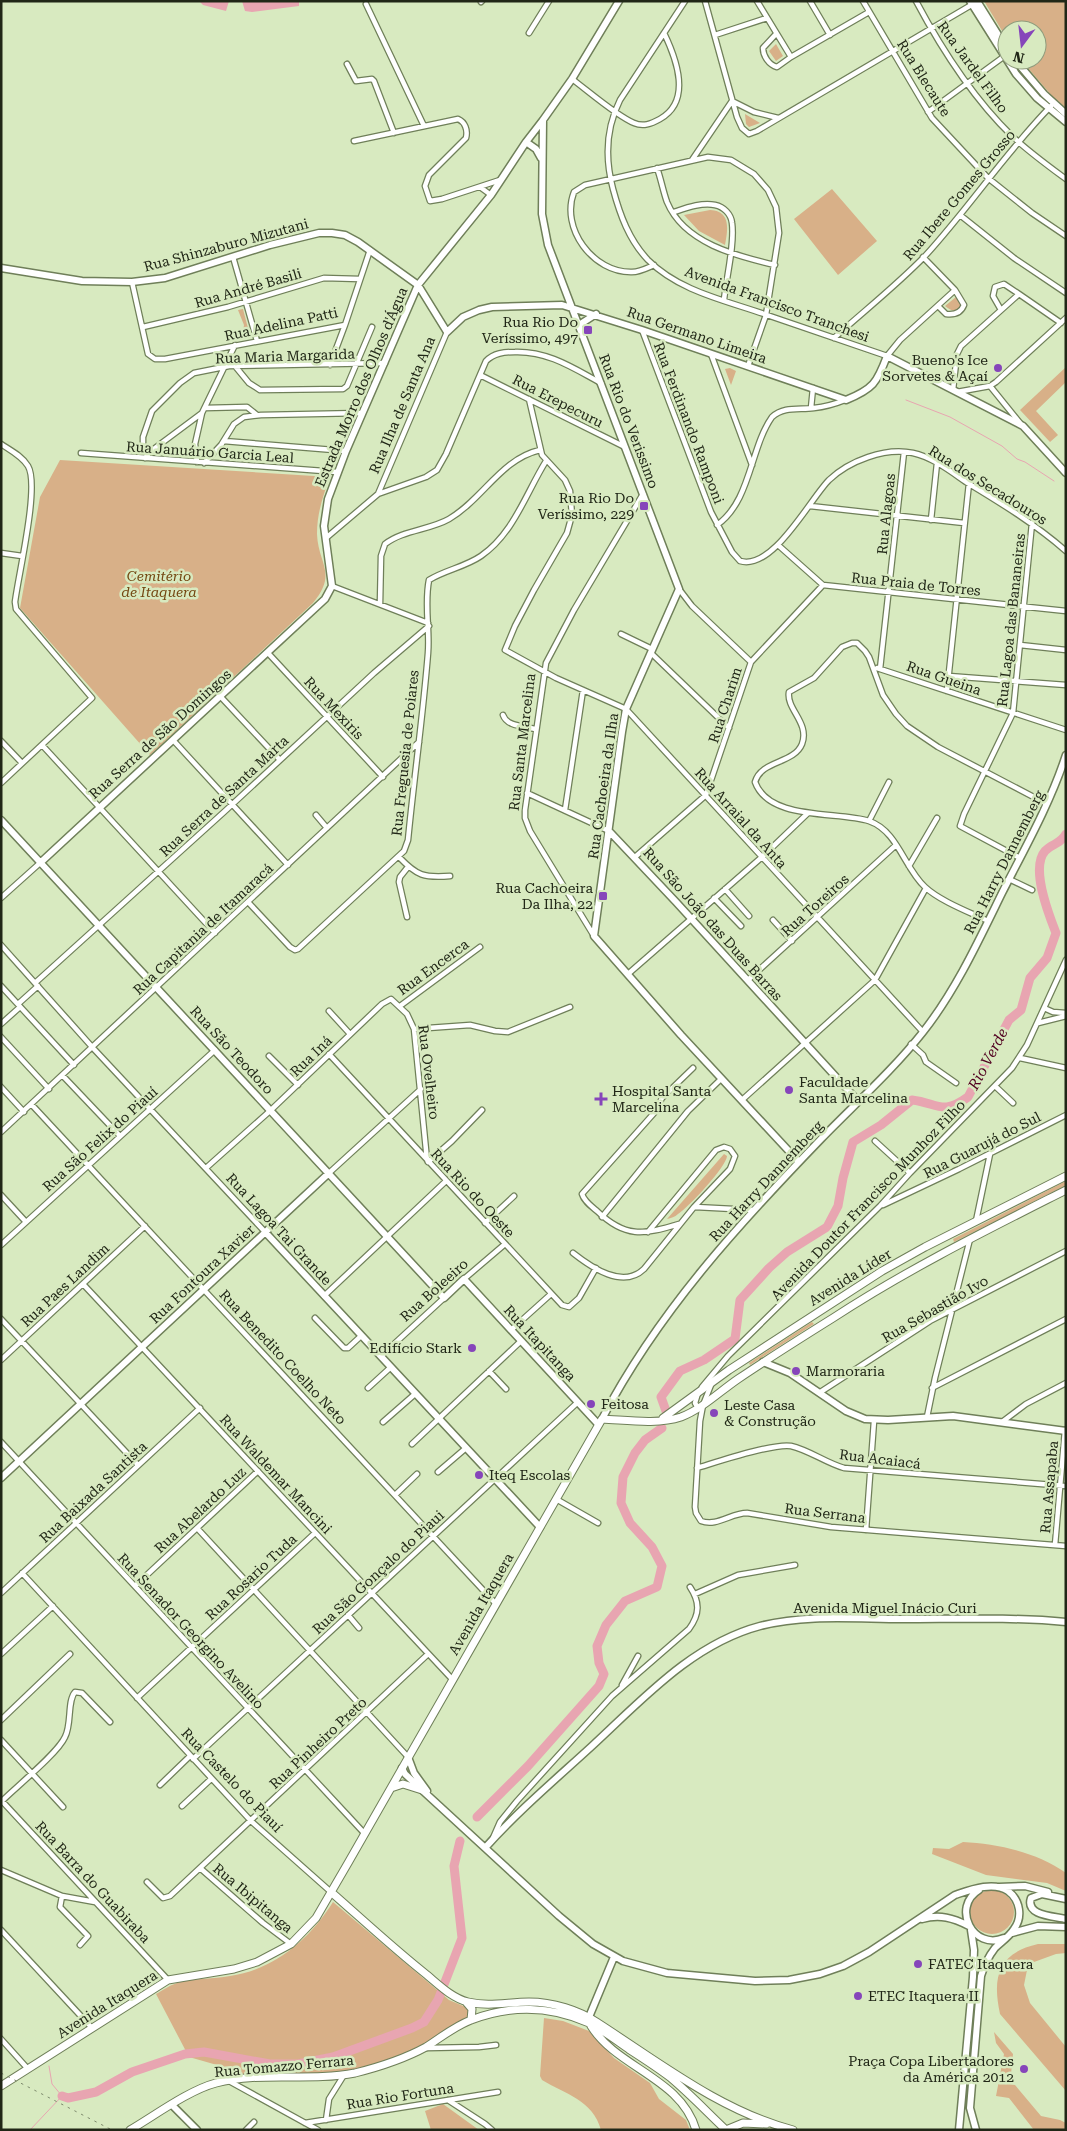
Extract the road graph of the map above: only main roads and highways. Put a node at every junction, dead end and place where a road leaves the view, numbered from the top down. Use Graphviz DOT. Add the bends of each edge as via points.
graph roads {
  1 [pos="1066,1176"];
  2 [pos="1066,1190"];
  3 [pos="660,1420"];
  4 [pos="391,1788"];
  5 [pos="422,1790"];
  6 [pos="331,1892"];
  7 [pos="466,2002"];
  8 [pos="483,2005"];
  9 [pos="484,2016"];
  10 [pos="471,2020"];
  11 [pos="589,2020"];
  12 [pos="1,2086"];
  13 [pos="791,2129"];
  14 [pos="130,2130"];
  15 [pos="696,2130"];
  16 [pos="726,2130"];
  1 -- 3 [label="main road, Avenida Líder" via="863,1282"];
  2 -- 3 [label="main road, Avenida Líder" via="931,1259 873,1293 763,1362 700,1407 681,1417"];
  3 -- 4 [label="main road, Avenida Itaquera" via="600,1421"];
  4 -- 5 [label="main road" via="403,1784"];
  4 -- 6 [label="main road, Avenida Itaquera"];
  6 -- 7 [label="main road, Rua Castelo do Piauí" via="394,1949 453,1996"];
  6 -- 12 [label="main road, Avenida Itaquera" via="310,1926 291,1944 257,1962 168,1980"];
  7 -- 8 [label="main road, Rua Castelo do Piauí"];
  7 -- 10 [label="main road" via="472,2009"];
  8 -- 9 [label="main road" via="479,2011"];
  8 -- 11 [label="main road, Rua Castelo do Piauí" via="530,2002 554,2005"];
  9 -- 10 [label="main road, Rua Tomazzo Ferrara"];
  9 -- 11 [label="main road, Rua Tomazzo Ferrara" via="527,2008"];
  10 -- 14 [label="main road, Rua Tomazzo Ferrara" via="424,2048 373,2068 344,2075 273,2077 208,2085"];
  11 -- 13 [label="main road" via="715,2098"];
  11 -- 15 [label="main road" via="600,2037 656,2079 683,2105"];
  11 -- 16 [label="main road" via="669,2076"];
  13 -- 16 [label="main road" via="743,2123"];
}
